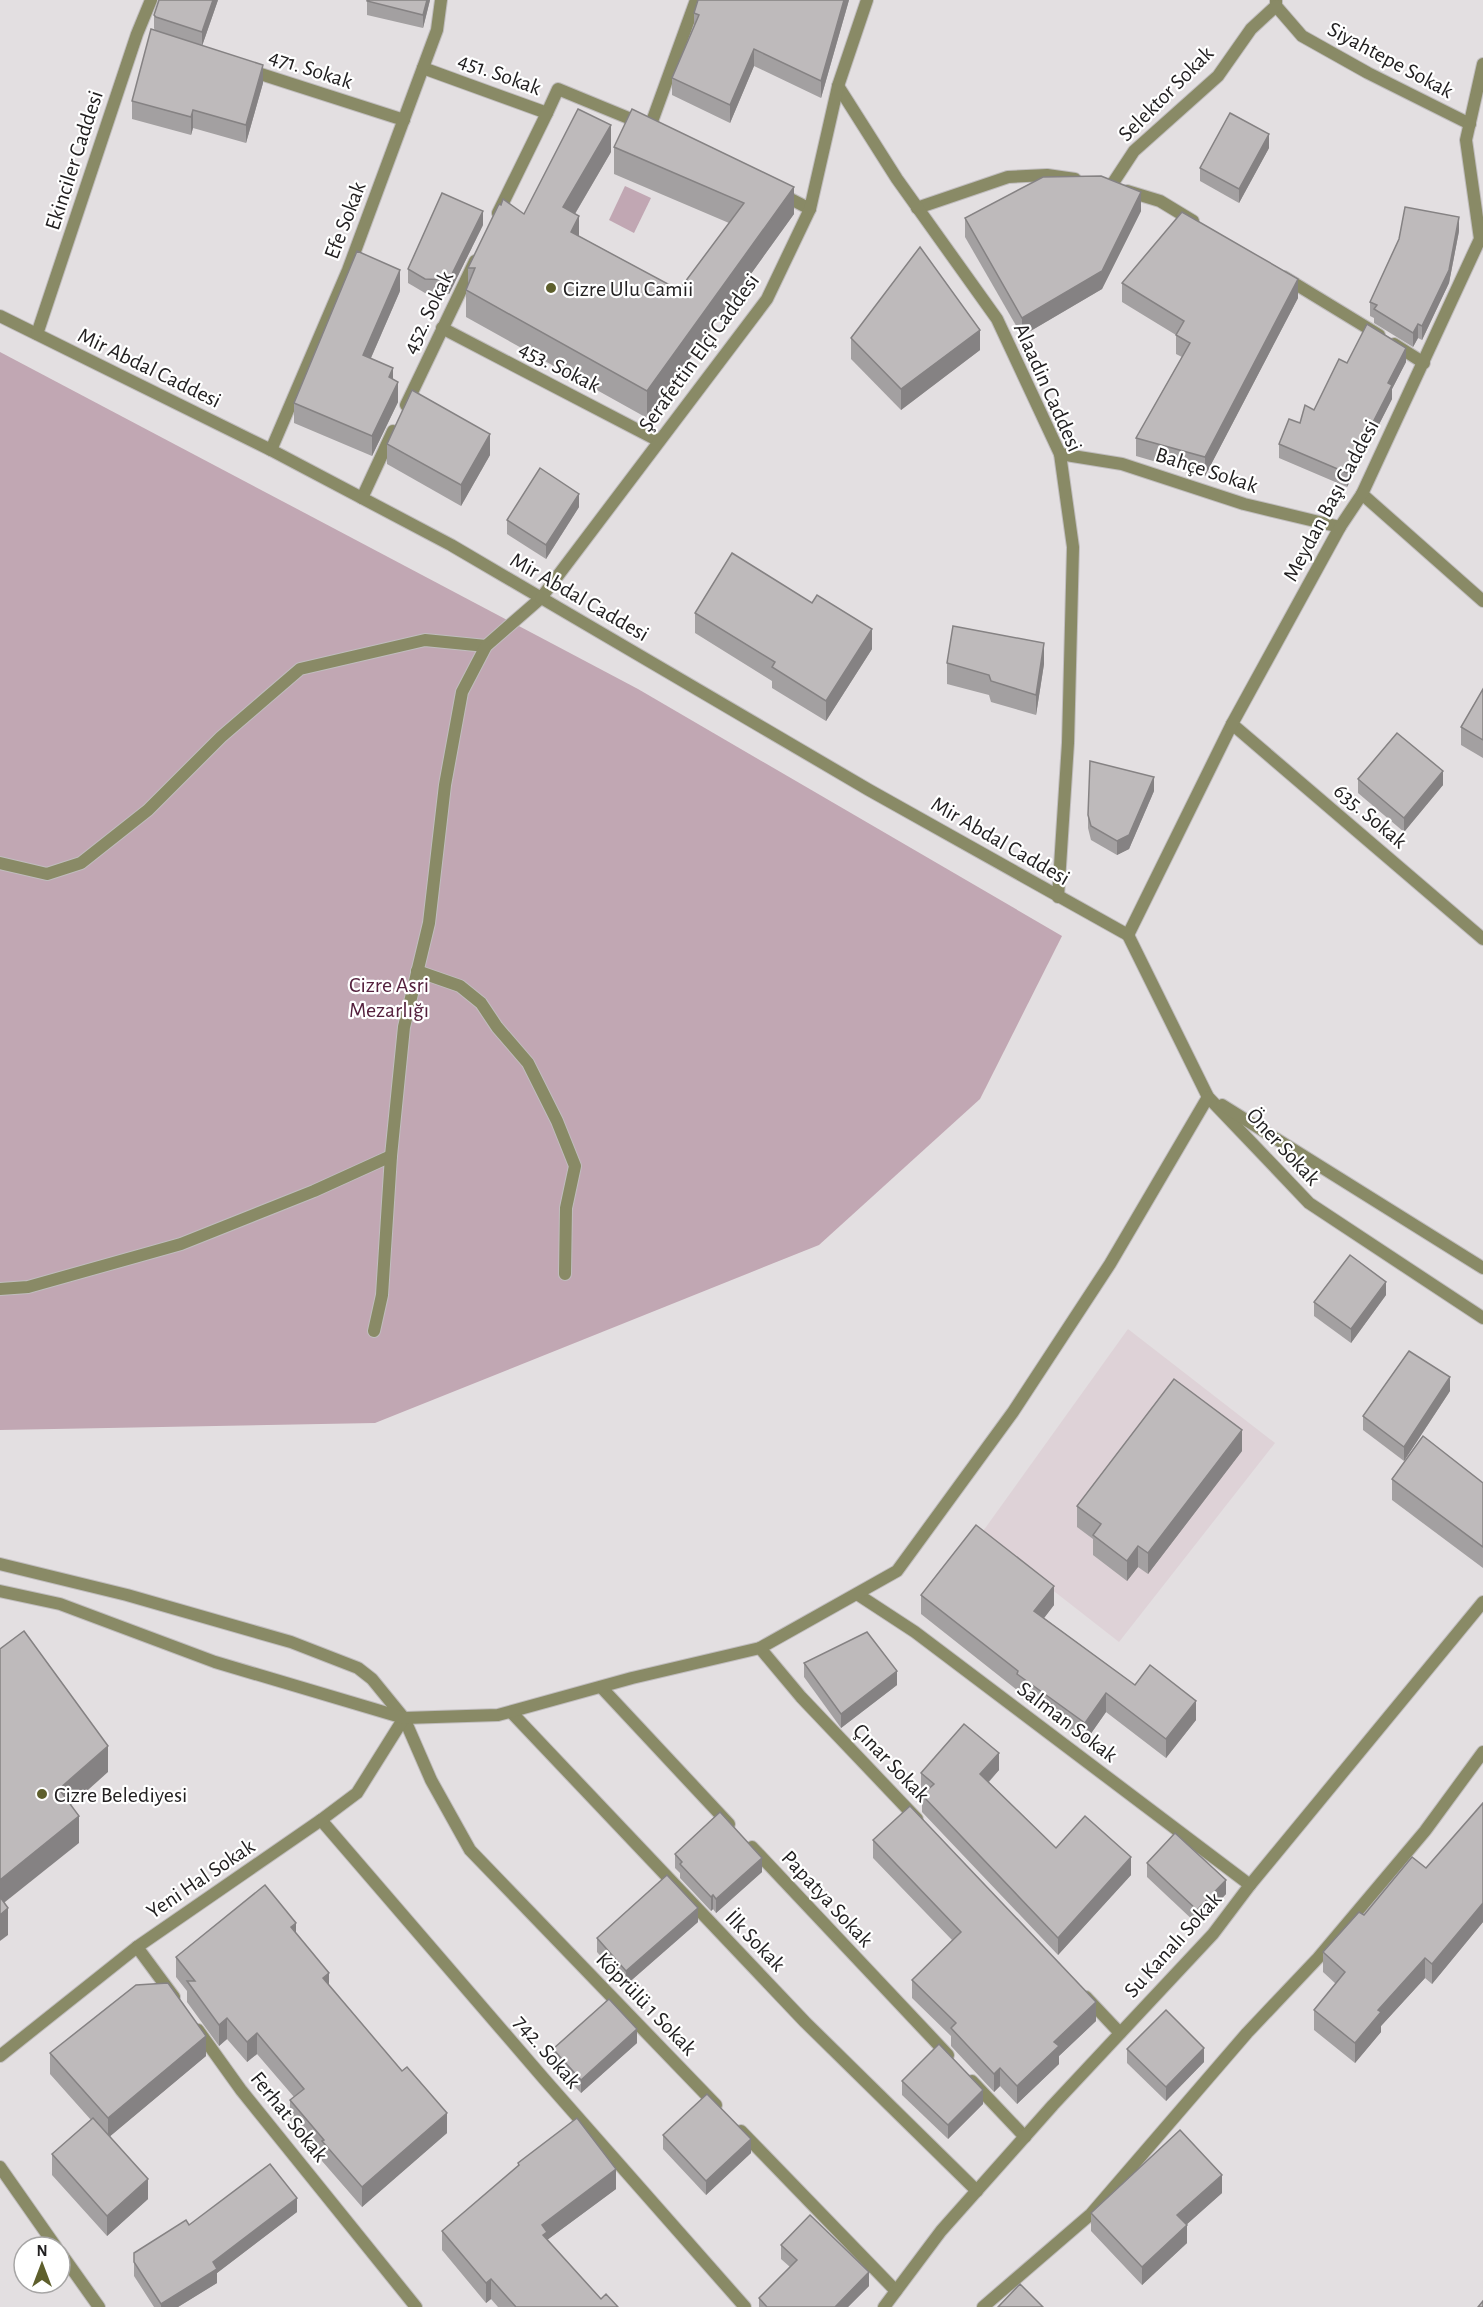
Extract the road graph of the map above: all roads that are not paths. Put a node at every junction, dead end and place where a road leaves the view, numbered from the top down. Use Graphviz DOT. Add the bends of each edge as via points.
graph roads {
  1 [pos="150,0"];
  2 [pos="441,0"];
  3 [pos="696,0"];
  4 [pos="867,0"];
  5 [pos="1276,3"];
  6 [pos="1483,64"];
  7 [pos="237,66"];
  8 [pos="423,68"];
  9 [pos="838,86"];
  10 [pos="547,113"];
  11 [pos="404,120"];
  12 [pos="1470,124"];
  13 [pos="1102,184"];
  14 [pos="767,187"];
  15 [pos="917,208"];
  16 [pos="810,209"];
  17 [pos="494,220"];
  18 [pos="1200,225"];
  19 [pos="1482,240"];
  20 [pos="478,253"];
  21 [pos="1271,269"];
  22 [pos="0,316"];
  23 [pos="442,328"];
  24 [pos="37,334"];
  25 [pos="1424,363"];
  26 [pos="659,441"];
  27 [pos="271,450"];
  28 [pos="1060,454"];
  29 [pos="1362,494"];
  30 [pos="362,498"];
  31 [pos="1340,527"];
  32 [pos="541,598"];
  33 [pos="1483,600"];
  34 [pos="486,646"];
  35 [pos="1232,724"];
  36 [pos="0,863"];
  37 [pos="1058,897"];
  38 [pos="1128,935"];
  39 [pos="1483,939"];
  40 [pos="417,971"];
  41 [pos="1208,1097"];
  42 [pos="391,1156"];
  43 [pos="1483,1268"];
  44 [pos="565,1274"];
  45 [pos="0,1289"];
  46 [pos="1483,1318"];
  47 [pos="374,1331"];
  48 [pos="0,1564"];
  49 [pos="0,1592"];
  50 [pos="857,1594"];
  51 [pos="1483,1602"];
  52 [pos="760,1648"];
  53 [pos="601,1687"];
  54 [pos="511,1712"];
  55 [pos="404,1718"];
  56 [pos="1483,1752"];
  57 [pos="321,1820"];
  58 [pos="924,1827"];
  59 [pos="1250,1885"];
  60 [pos="137,1947"];
  61 [pos="1079,1990"];
  62 [pos="179,2004"];
  63 [pos="193,2023"];
  64 [pos="1120,2033"];
  65 [pos="0,2056"];
  66 [pos="1025,2137"];
  67 [pos="0,2167"];
  68 [pos="977,2191"];
  69 [pos="48,2235"];
  70 [pos="72,2269"];
  71 [pos="897,2291"];
  72 [pos="99,2307"];
  73 [pos="416,2307"];
  74 [pos="745,2307"];
  75 [pos="884,2307"];
  76 [pos="983,2307"];
  1 -- 24 [label="street, Ekinciler Caddesi" via="142,36"];
  2 -- 8 [label="street, Efe Sokak" via="437,30"];
  3 -- 10 [label="street, 451. Sokak" via="655,130 558,89"];
  4 -- 9 [label="street, Şerafettin Elçi Caddesi"];
  5 -- 12 [label="street, Siyahtepe Sokak" via="1302,36"];
  5 -- 13 [label="street, Selektor Sokak" via="1251,29 1218,76"];
  6 -- 12 [label="street, Meydan Başı Caddesi"];
  7 -- 11 [label="street, 471. Sokak"];
  8 -- 10 [label="street, 451. Sokak"];
  8 -- 11 [label="street, Efe Sokak"];
  9 -- 15 [label="street, Alaadin Caddesi"];
  9 -- 16 [label="street, Şerafettin Elçi Caddesi"];
  10 -- 17 [label="street"];
  11 -- 27 [label="street, Efe Sokak" via="348,270"];
  12 -- 19 [label="street, Meydan Başı Caddesi" via="1466,140"];
  13 -- 15 [label="street" via="1047,175 1008,177"];
  13 -- 18 [label="street" via="1160,201"];
  14 -- 16 [label="street"];
  15 -- 28 [label="street, Alaadin Caddesi" via="997,319"];
  16 -- 26 [label="street, Şerafettin Elçi Caddesi" via="767,299"];
  19 -- 25 [label="street, Meydan Başı Caddesi"];
  20 -- 23 [label="street, 452. Sokak"];
  21 -- 25 [label="street"];
  22 -- 24 [label="street, Mir Abdal Caddesi"];
  23 -- 26 [label="street, 453. Sokak"];
  23 -- 30 [label="street, 452. Sokak"];
  24 -- 27 [label="street, Mir Abdal Caddesi"];
  25 -- 29 [label="street, Meydan Başı Caddesi"];
  26 -- 32 [label="street, Şerafettin Elçi Caddesi"];
  27 -- 30 [label="street, Mir Abdal Caddesi"];
  28 -- 31 [label="street, Bahçe Sokak" via="1122,464 1244,504"];
  28 -- 37 [label="street, Alaadin Caddesi" via="1073,547 1068,743"];
  29 -- 31 [label="street, Meydan Başı Caddesi"];
  29 -- 33 [label="street"];
  30 -- 32 [label="street, Mir Abdal Caddesi"];
  31 -- 35 [label="street, Meydan Başı Caddesi"];
  32 -- 34 [label="street, Şerafettin Elçi Caddesi"];
  32 -- 37 [label="street, Mir Abdal Caddesi"];
  34 -- 36 [label="street" via="425,640 300,669 221,737 148,810 81,863 47,874"];
  34 -- 40 [label="street" via="462,692 445,785 429,923"];
  35 -- 38 [label="street, Meydan Başı Caddesi"];
  35 -- 39 [label="street, 635. Sokak"];
  37 -- 38 [label="street, Mir Abdal Caddesi"];
  38 -- 41 [label="street, Öner Sokak"];
  40 -- 42 [label="street" via="404,1027"];
  40 -- 44 [label="street" via="460,987 481,1003 528,1063 575,1166 566,1208"];
  41 -- 43 [label="street"];
  41 -- 46 [label="street, Öner Sokak" via="1309,1203"];
  41 -- 50 [label="street" via="1110,1264 1013,1412 897,1571"];
  42 -- 45 [label="street" via="181,1244 28,1287"];
  42 -- 47 [label="street" via="382,1295"];
  48 -- 55 [label="street, Köprülü 1 Sokak" via="291,1642 358,1668"];
  49 -- 55 [label="street" via="60,1604 215,1662"];
  50 -- 52 [label="street"];
  50 -- 59 [label="street, Salman Sokak" via="915,1632"];
  51 -- 59 [label="street, Su Kanalı Sokak"];
  52 -- 53 [label="street"];
  52 -- 58 [label="street, Çınar Sokak" via="801,1698"];
  53 -- 54 [label="street"];
  53 -- 66 [label="street, Papatya Sokak"];
  54 -- 55 [label="street"];
  54 -- 68 [label="street, İlk Sokak" via="805,2022"];
  55 -- 57 [label="street, Yeni Hal Sokak" via="357,1793"];
  55 -- 71 [label="street, Köprülü 1 Sokak" via="431,1780 470,1850"];
  56 -- 76 [label="street" via="1425,1831 1318,1958 1247,2033 1091,2214"];
  57 -- 60 [label="street, Yeni Hal Sokak"];
  57 -- 74 [label="street, 742. Sokak"];
  59 -- 64 [label="street, Su Kanalı Sokak" via="1213,1934"];
  60 -- 62 [label="street"];
  60 -- 65 [label="street, Yeni Hal Sokak"];
  61 -- 64 [label="street"];
  63 -- 73 [label="street, Ferhat Sokak"];
  64 -- 66 [label="street, Su Kanalı Sokak"];
  66 -- 68 [label="street, Su Kanalı Sokak"];
  67 -- 69 [label="street"];
  68 -- 71 [label="street, Su Kanalı Sokak" via="941,2231"];
  70 -- 72 [label="street"];
  71 -- 75 [label="street, Su Kanalı Sokak"];
}
